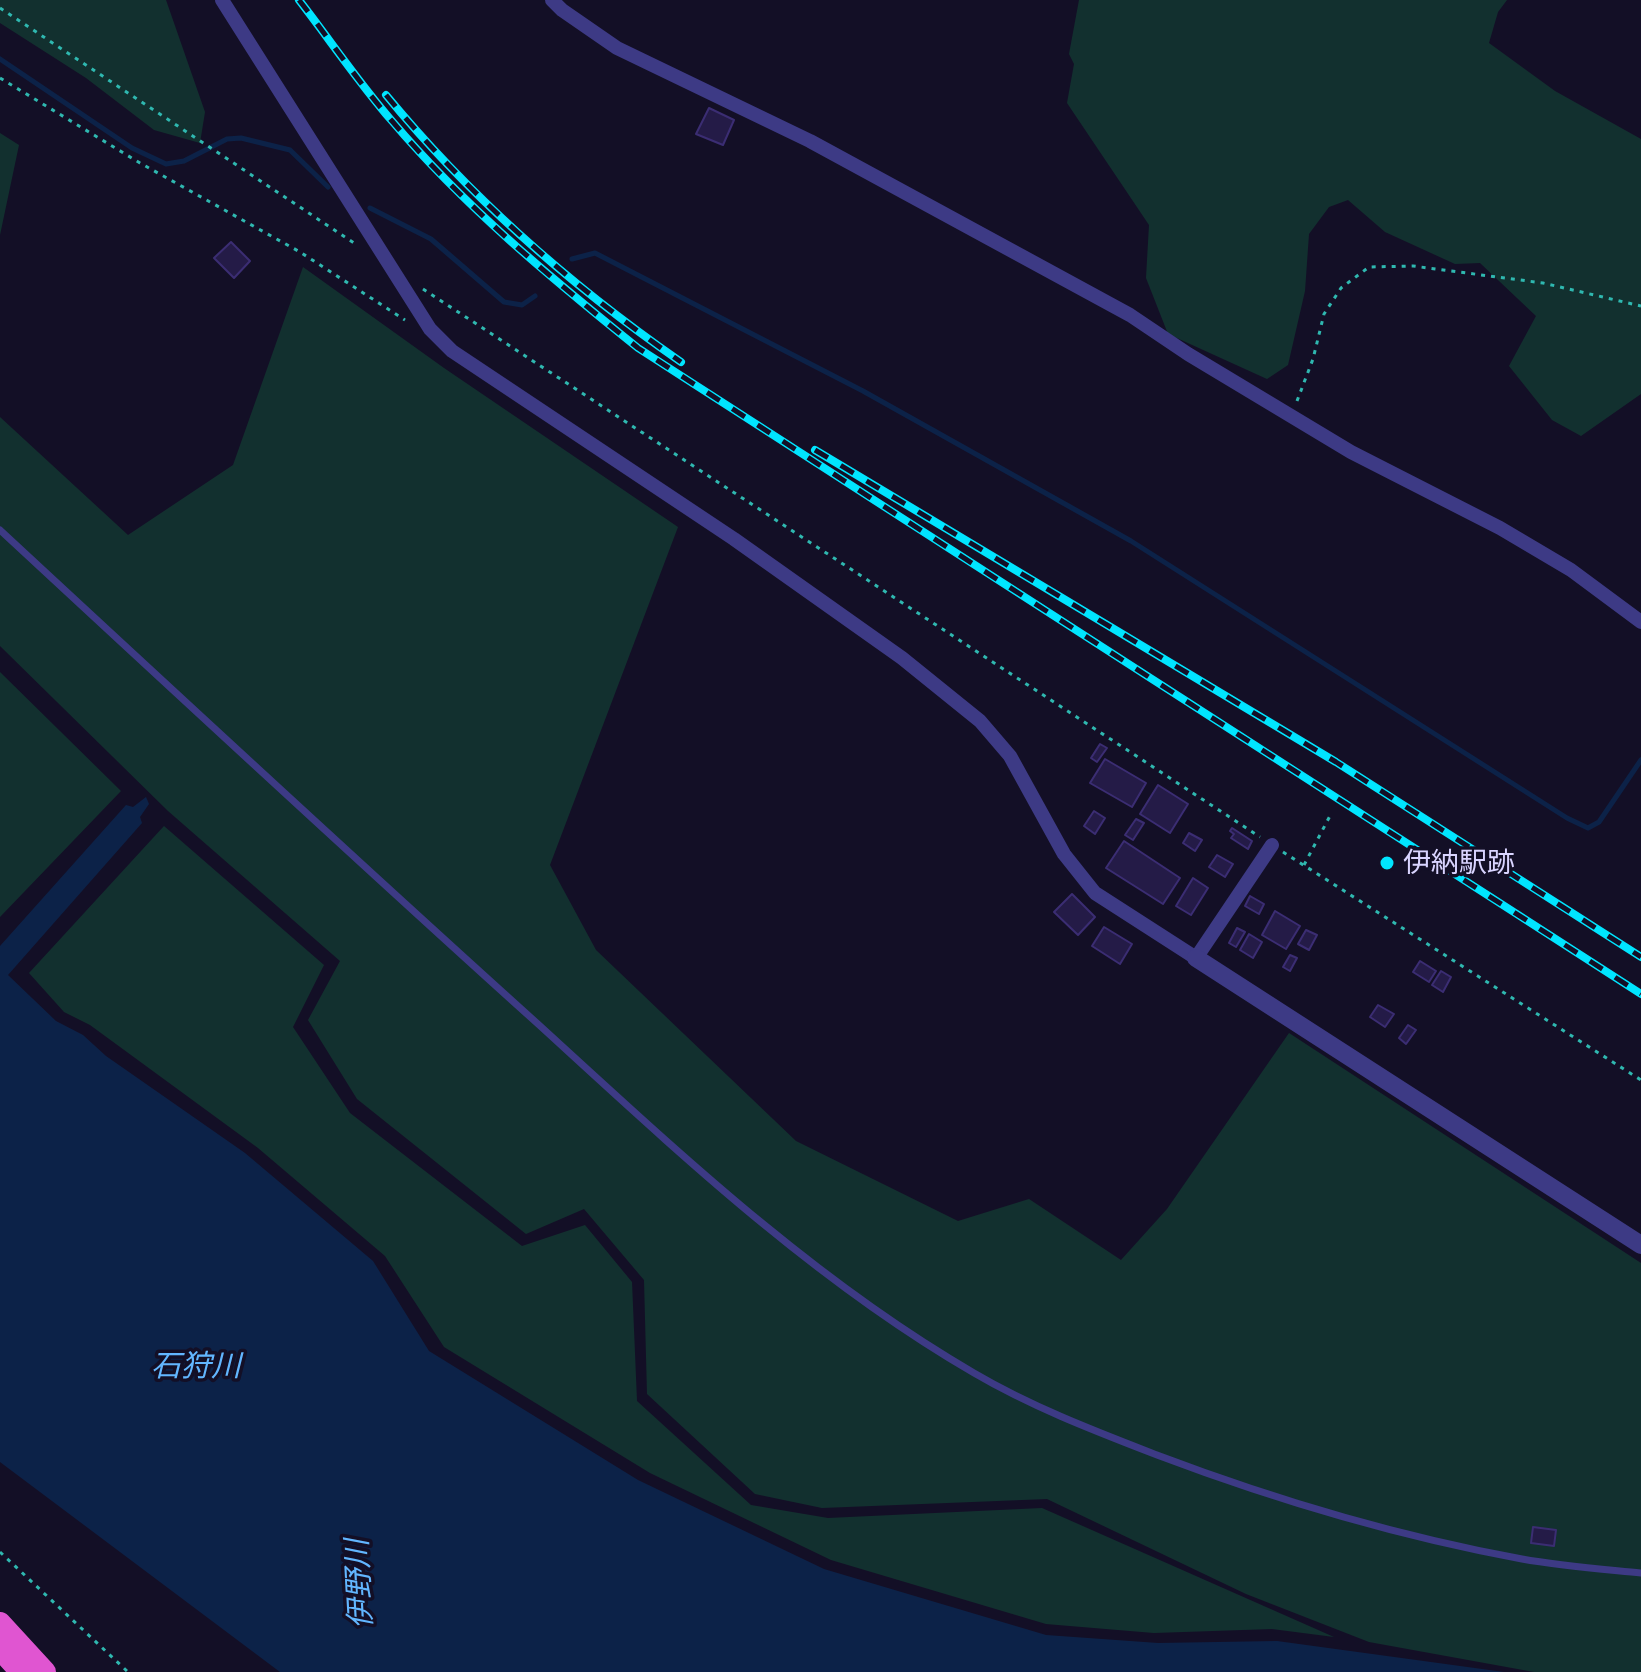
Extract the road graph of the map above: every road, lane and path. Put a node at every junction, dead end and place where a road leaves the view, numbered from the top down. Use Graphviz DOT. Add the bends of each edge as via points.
graph roads {
  1 [pos="222,0"];
  2 [pos="552,0"];
  3 [pos="0,8"];
  4 [pos="0,78"];
  5 [pos="358,245"];
  6 [pos="421,287"];
  7 [pos="1641,306"];
  8 [pos="430,329"];
  9 [pos="1289,415"];
  10 [pos="0,530"];
  11 [pos="1641,622"];
  12 [pos="1331,814"];
  13 [pos="1272,845"];
  14 [pos="1304,865"];
  15 [pos="1196,958"];
  16 [pos="1641,1080"];
  17 [pos="1641,1245"];
  18 [pos="0,1552"];
  19 [pos="1641,1573"];
  20 [pos="0,1623"];
  21 [pos="0,1649"];
  22 [pos="21,1672"];
  23 [pos="45,1672"];
  24 [pos="128,1672"];
  1 -- 8 [label="street"];
  2 -- 9 [label="street" via="617,48 810,141 1130,315"];
  3 -- 5 [label="path"];
  4 -- 8 [label="path" via="300,252 413,325"];
  6 -- 13 [label="path"];
  7 -- 9 [label="path" via="1543,283 1413,266 1369,267 1341,288 1324,314 1305,383"];
  8 -- 15 [label="street" via="452,351 889,649 980,721 1010,756 1064,854 1095,893"];
  9 -- 11 [label="street" via="1500,528 1571,570"];
  10 -- 19 [label="lane" via="741,1209 848,1290 975,1374 1076,1424 1333,1515 1528,1560"];
  12 -- 14 [label="path"];
  13 -- 14 [label="path"];
  13 -- 15 [label="street"];
  14 -- 16 [label="path"];
  15 -- 17 [label="street"];
  18 -- 24 [label="path"];
  20 -- 23 [label="highway"];
  21 -- 22 [label="highway"];
}
